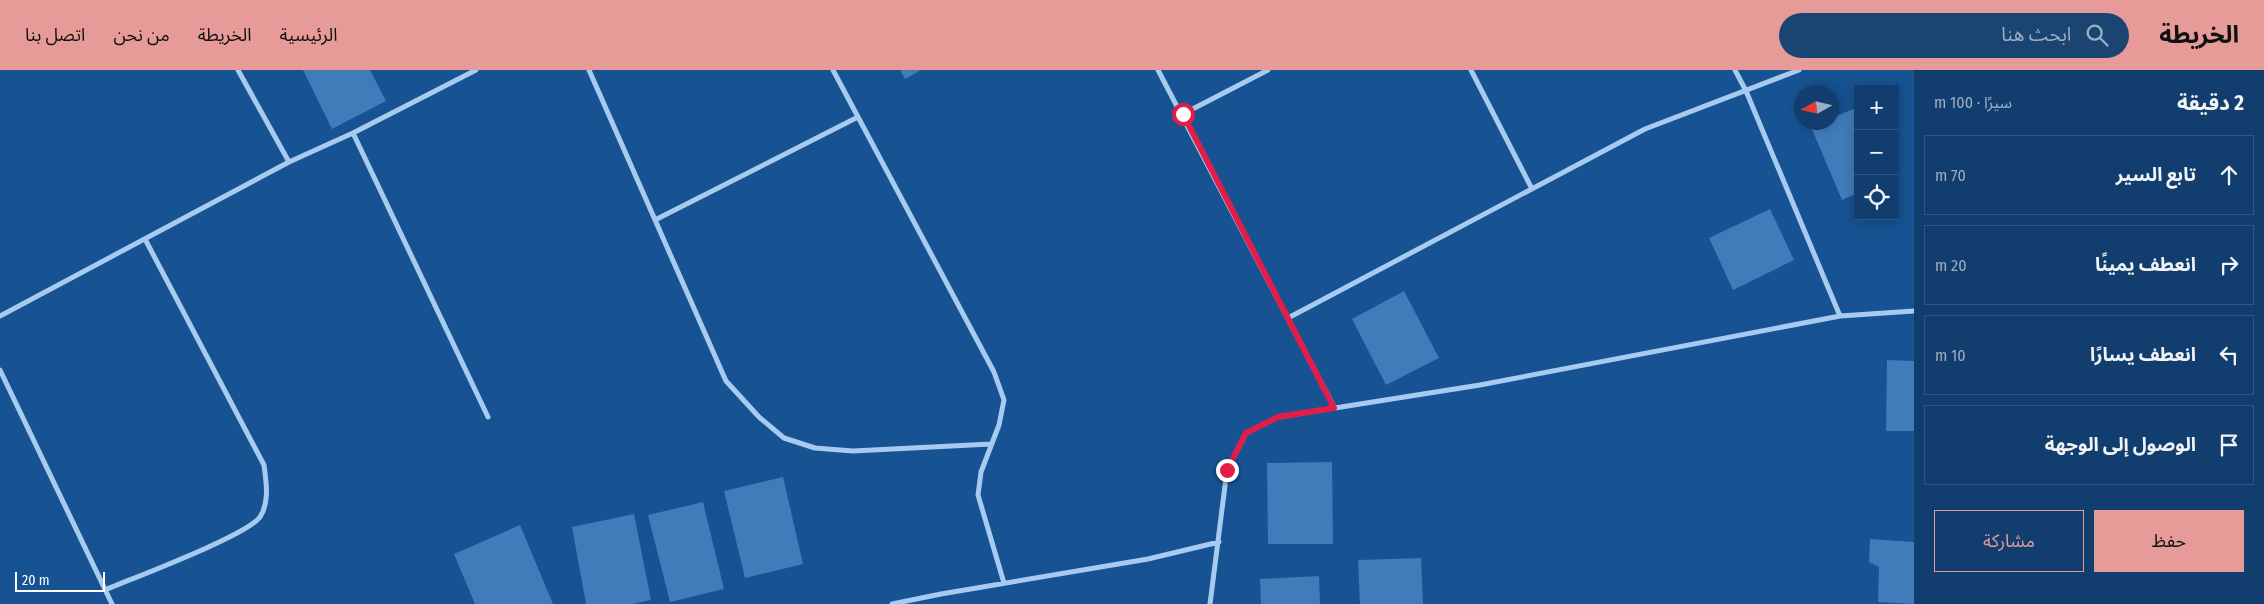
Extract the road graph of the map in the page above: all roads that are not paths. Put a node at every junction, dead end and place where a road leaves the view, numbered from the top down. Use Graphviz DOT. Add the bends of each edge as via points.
graph roads {
  1 [pos="238,70"];
  2 [pos="476,70"];
  3 [pos="589,70"];
  4 [pos="832,70"];
  5 [pos="1158,70"];
  6 [pos="1268,70"];
  7 [pos="1471,70"];
  8 [pos="1735,70"];
  9 [pos="1799,70"];
  10 [pos="1746,91"];
  11 [pos="1183,114"];
  12 [pos="858,117"];
  13 [pos="353,133"];
  14 [pos="289,162"];
  15 [pos="1532,189"];
  16 [pos="655,220"];
  17 [pos="146,239"];
  18 [pos="1914,311"];
  19 [pos="0,316"];
  20 [pos="1840,316"];
  21 [pos="1288,318"];
  22 [pos="0,370"];
  23 [pos="1334,408"];
  24 [pos="488,418"];
  25 [pos="991,444"];
  26 [pos="1219,542"];
  27 [pos="1004,583"];
  28 [pos="105,590"];
  29 [pos="112,604"];
  30 [pos="892,604"];
  31 [pos="1210,604"];
  1 -- 14 [label="street"];
  2 -- 13 [label="street"];
  3 -- 16 [label="street"];
  4 -- 12 [label="street"];
  5 -- 11 [label="street"];
  6 -- 11 [label="street"];
  7 -- 15 [label="street"];
  8 -- 10 [label="street"];
  9 -- 10 [label="street"];
  10 -- 15 [label="street" via="1645,129"];
  10 -- 20 [label="street"];
  11 -- 21 [label="street"];
  12 -- 16 [label="street"];
  12 -- 25 [label="street" via="994,372 1004,400"];
  13 -- 14 [label="street"];
  13 -- 24 [label="street"];
  14 -- 17 [label="street"];
  15 -- 21 [label="street"];
  16 -- 25 [label="street" via="726,380 759,417 784,438 815,448 854,451"];
  17 -- 19 [label="street"];
  17 -- 28 [label="street" via="264,465 268,490 260,517 234,535"];
  18 -- 20 [label="street"];
  20 -- 23 [label="street" via="1480,385"];
  21 -- 23 [label="street"];
  22 -- 28 [label="street"];
  23 -- 26 [label="street" via="1278,417 1246,433 1227,470"];
  25 -- 27 [label="street" via="981,472 978,495"];
  26 -- 27 [label="street" via="1148,559"];
  26 -- 31 [label="street"];
  27 -- 30 [label="street"];
  28 -- 29 [label="street"];
}
